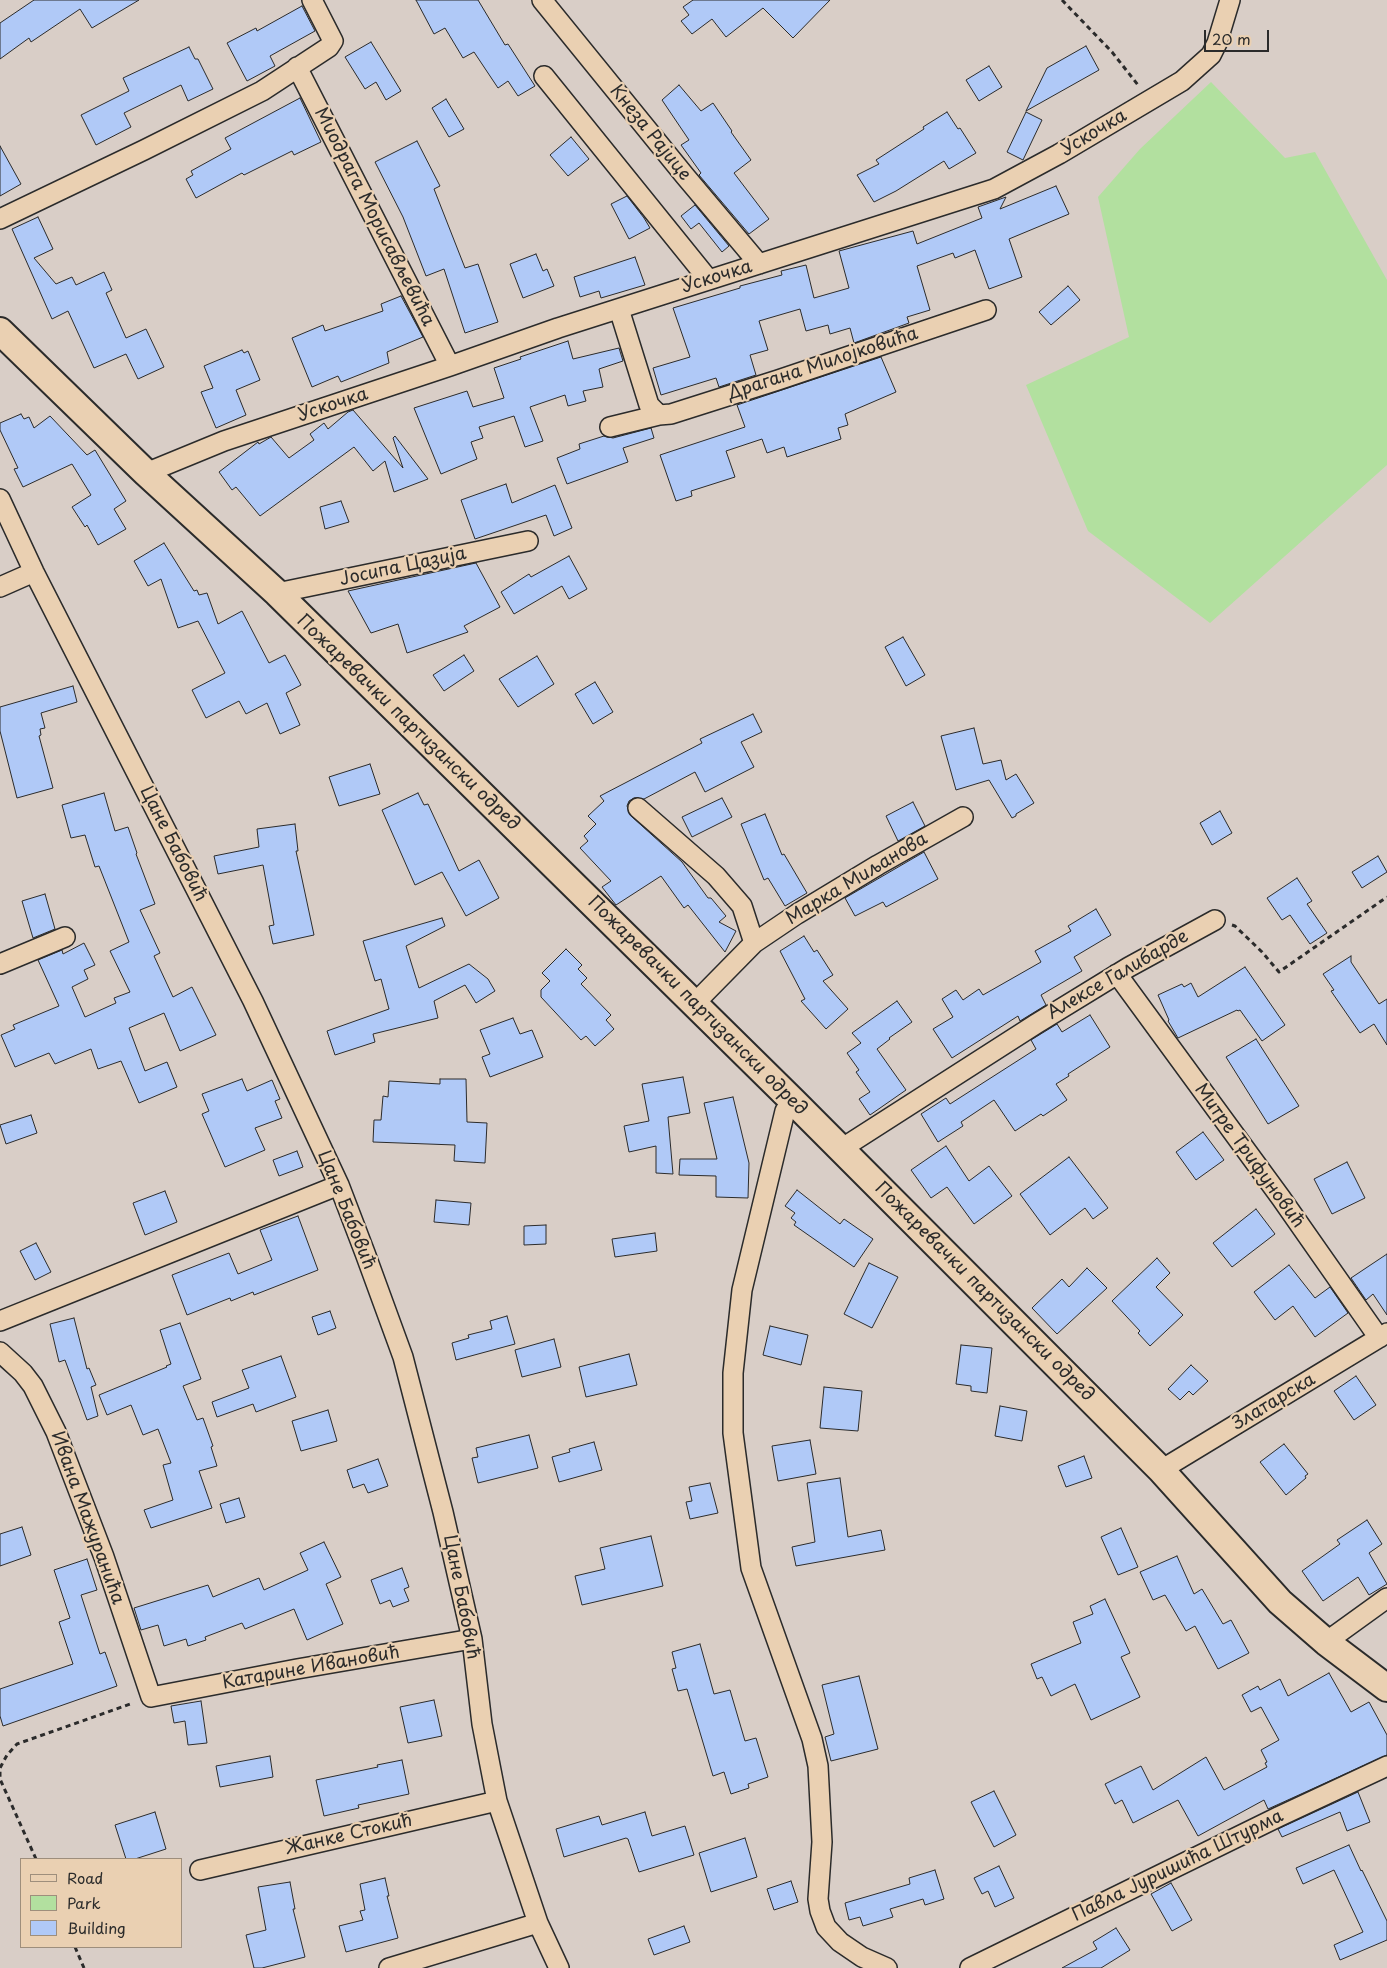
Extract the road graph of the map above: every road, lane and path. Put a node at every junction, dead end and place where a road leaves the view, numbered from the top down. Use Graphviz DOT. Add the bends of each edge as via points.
graph roads {
  1 [pos="312,0"];
  2 [pos="542,0"];
  3 [pos="1062,0"];
  4 [pos="1230,0"];
  5 [pos="297,67"];
  6 [pos="544,76"];
  7 [pos="1149,100"];
  8 [pos="0,219"];
  9 [pos="759,264"];
  10 [pos="708,279"];
  11 [pos="619,309"];
  12 [pos="986,310"];
  13 [pos="0,331"];
  14 [pos="450,366"];
  15 [pos="659,415"];
  16 [pos="610,427"];
  17 [pos="146,473"];
  18 [pos="0,499"];
  19 [pos="528,541"];
  20 [pos="34,572"];
  21 [pos="0,587"];
  22 [pos="277,594"];
  23 [pos="638,808"];
  24 [pos="962,817"];
  25 [pos="1387,897"];
  26 [pos="1215,920"];
  27 [pos="66,937"];
  28 [pos="754,943"];
  29 [pos="0,964"];
  30 [pos="1117,974"];
  31 [pos="694,1004"];
  32 [pos="794,1102"];
  33 [pos="841,1149"];
  34 [pos="339,1185"];
  35 [pos="0,1321"];
  36 [pos="1383,1336"];
  37 [pos="0,1352"];
  38 [pos="1161,1470"];
  39 [pos="1387,1598"];
  40 [pos="472,1639"];
  41 [pos="1326,1642"];
  42 [pos="1387,1688"];
  43 [pos="151,1697"];
  44 [pos="1387,1766"];
  45 [pos="497,1800"];
  46 [pos="36,1858"];
  47 [pos="200,1870"];
  48 [pos="538,1923"];
  49 [pos="75,1948"];
  50 [pos="84,1968"];
  51 [pos="389,1968"];
  52 [pos="560,1968"];
  53 [pos="887,1968"];
  54 [pos="970,1968"];
  1 -- 5 [label="street" via="333,41 329,47"];
  2 -- 9 [label="street, Кнеза Рајице"];
  3 -- 7 [label="path" via="1112,52"];
  4 -- 7 [label="street, Ускочка" via="1211,55 1182,81"];
  5 -- 8 [label="street" via="262,91 196,125"];
  5 -- 14 [label="street, Миодрага Морисављевића"];
  6 -- 10 [label="street"];
  7 -- 9 [label="street, Ускочка" via="994,189"];
  9 -- 10 [label="street, Ускочка"];
  10 -- 11 [label="street, Ускочка"];
  11 -- 14 [label="street, Ускочка"];
  11 -- 15 [label="street" via="650,405"];
  12 -- 15 [label="street, Драгана Милојковића" via="760,386"];
  13 -- 17 [label="street, Пожаревачки партизански одред"];
  14 -- 17 [label="street, Ускочка" via="224,441"];
  15 -- 16 [label="street, Драгана Милојковића"];
  17 -- 22 [label="street, Пожаревачки партизански одред"];
  18 -- 20 [label="street, Цане Бабовић"];
  19 -- 22 [label="street, Јосипа Цазија"];
  20 -- 21 [label="street"];
  20 -- 34 [label="street, Цане Бабовић" via="249,993"];
  22 -- 31 [label="street, Пожаревачки партизански одред"];
  23 -- 28 [label="street" via="716,876 742,906"];
  24 -- 28 [label="street, Марка Миљанова" via="797,914"];
  25 -- 26 [label="path" via="1279,972 1235,926"];
  26 -- 30 [label="street, Алексе Галибарде"];
  27 -- 29 [label="street"];
  28 -- 31 [label="street, Марка Миљанова"];
  30 -- 33 [label="street, Алексе Галибарде"];
  30 -- 36 [label="street, Митре Трифуновић"];
  31 -- 32 [label="street, Пожаревачки партизански одред"];
  32 -- 33 [label="street, Пожаревачки партизански одред"];
  32 -- 53 [label="street" via="785,1111 742,1290 733,1373 734,1433 751,1568 812,1740 818,1766 822,1842 820,1911 826,1927 840,1942"];
  33 -- 38 [label="street, Пожаревачки партизански одред"];
  34 -- 35 [label="street"];
  34 -- 40 [label="street, Цане Бабовић" via="402,1357"];
  36 -- 38 [label="street, Златарска"];
  37 -- 43 [label="street, Ивана Мажуранића" via="33,1386 56,1432 104,1557"];
  38 -- 41 [label="street, Пожаревачки партизански одред" via="1280,1602"];
  39 -- 41 [label="street"];
  40 -- 43 [label="street, Катарине Ивановић"];
  40 -- 45 [label="street, Цане Бабовић" via="482,1724"];
  41 -- 42 [label="street, Пожаревачки партизански одред"];
  43 -- 46 [label="path" via="17,1744 7,1754 0,1768 0,1779"];
  44 -- 54 [label="street, Павла Јуришића Штурма"];
  45 -- 47 [label="street, Жанке Стокић"];
  45 -- 48 [label="street, Цане Бабовић"];
  48 -- 51 [label="street"];
  48 -- 52 [label="street, Цане Бабовић"];
  49 -- 50 [label="path"];
}
